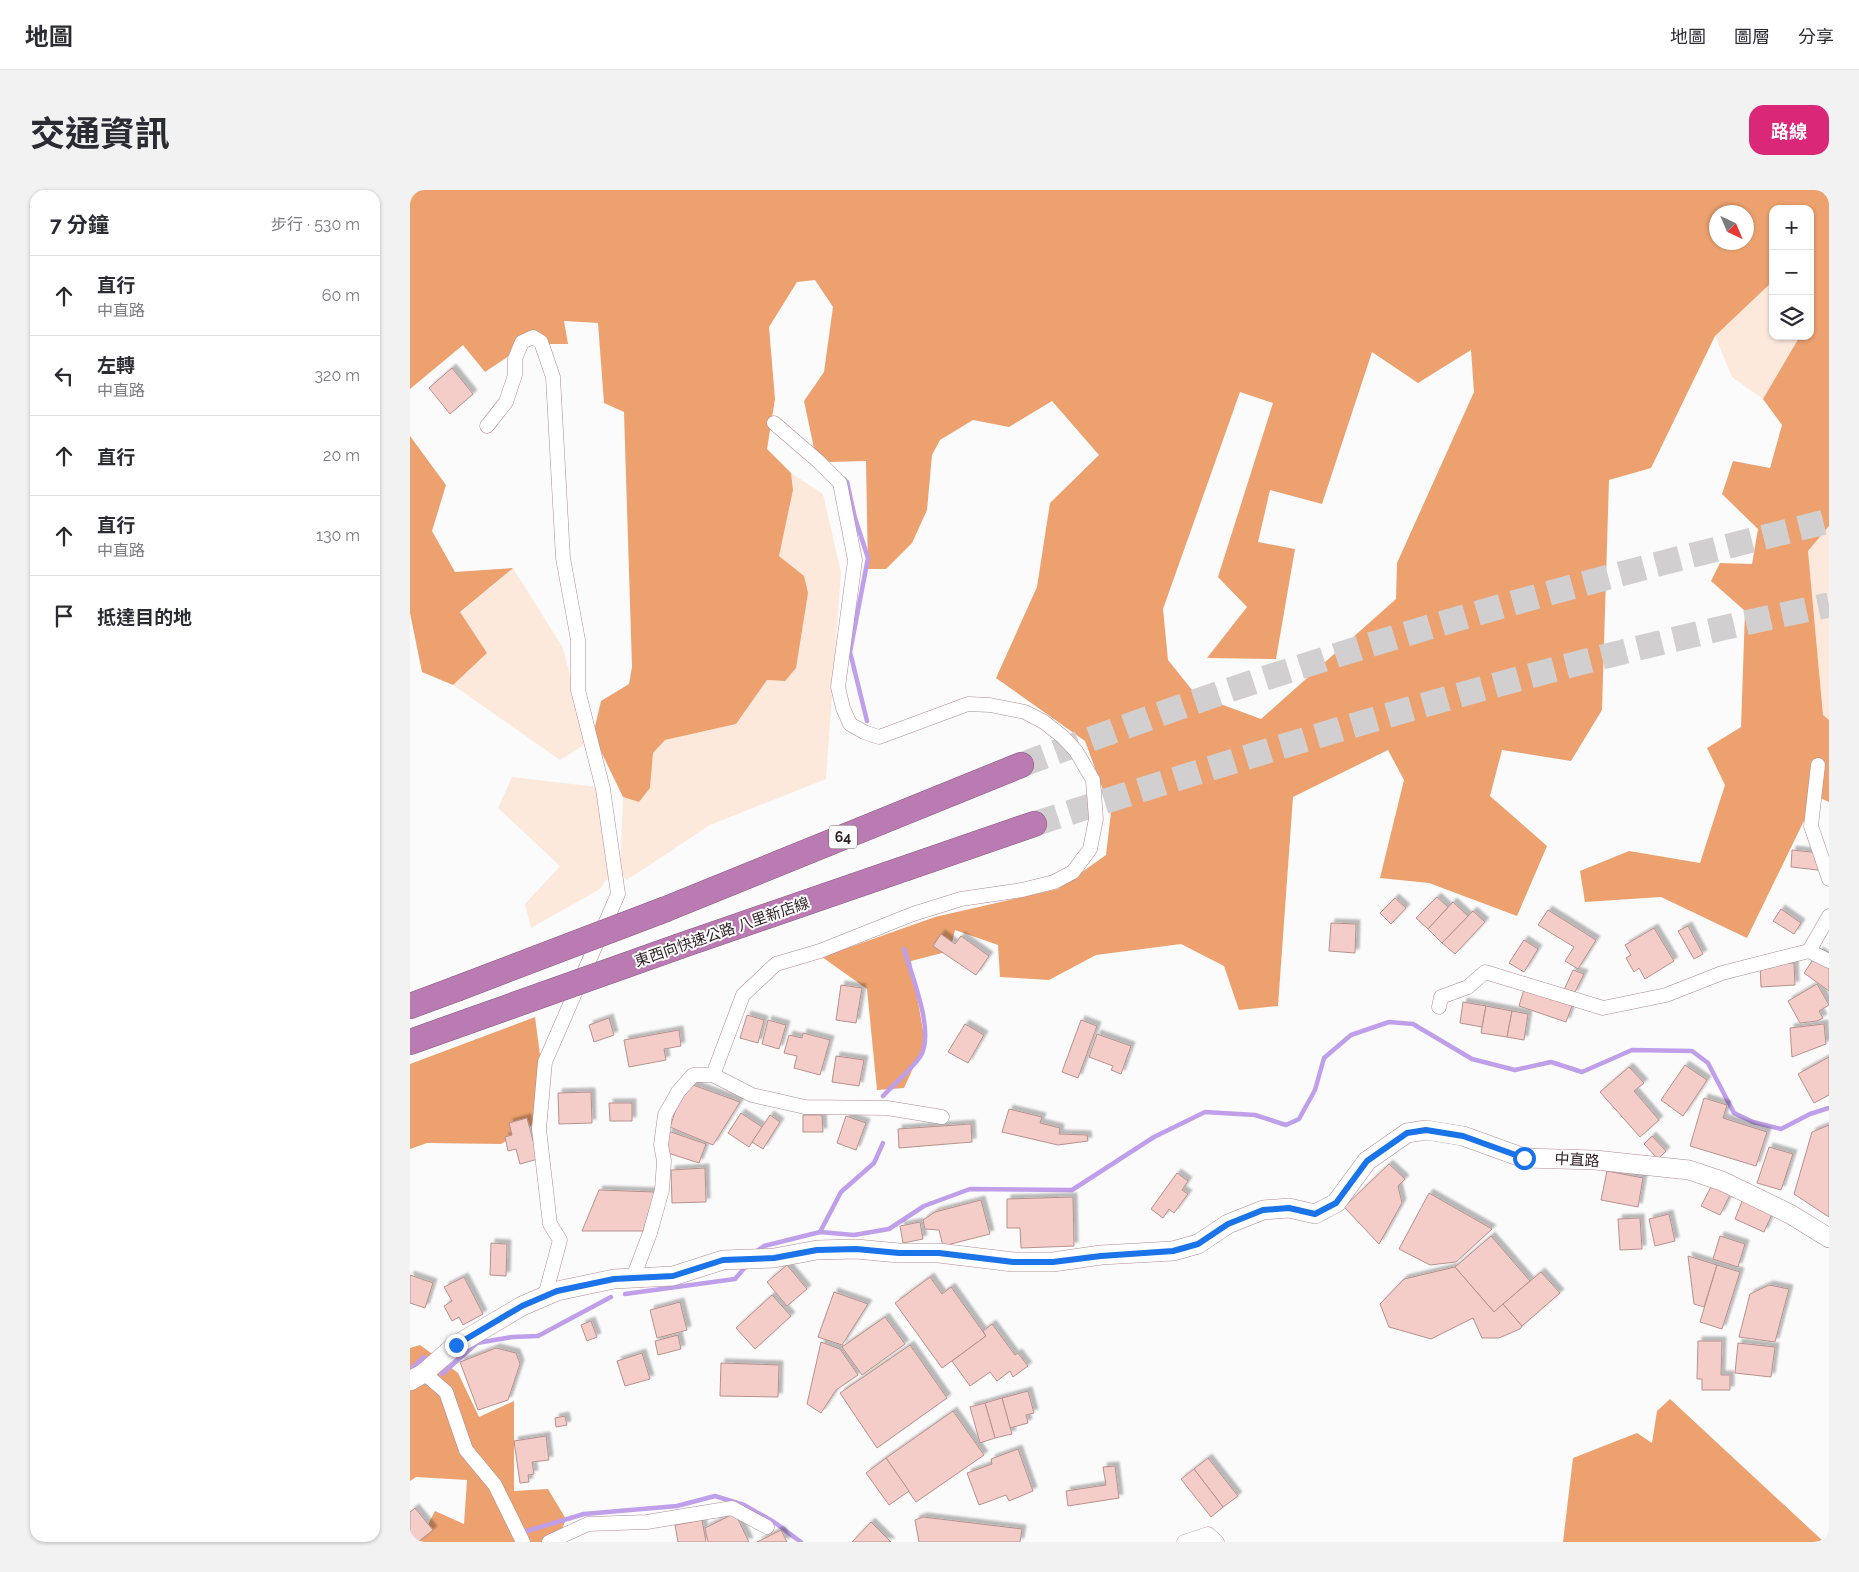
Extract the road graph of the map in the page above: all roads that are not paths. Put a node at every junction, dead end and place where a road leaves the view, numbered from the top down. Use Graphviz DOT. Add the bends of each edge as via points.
graph roads {
  1 [pos="774,423"];
  2 [pos="488,426"];
  3 [pos="1021,764"];
  4 [pos="1818,765"];
  5 [pos="1034,824"];
  6 [pos="1829,879"];
  7 [pos="1829,916"];
  8 [pos="1809,952"];
  9 [pos="1829,961"];
  10 [pos="410,1006"];
  11 [pos="1439,1007"];
  12 [pos="410,1042"];
  13 [pos="713,1075"];
  14 [pos="942,1117"];
  15 [pos="1829,1238"];
  16 [pos="633,1278"];
  17 [pos="522,1306"];
  18 [pos="417,1377"];
  19 [pos="767,1527"];
  20 [pos="524,1542"];
  21 [pos="549,1542"];
  22 [pos="1184,1542"];
  23 [pos="1217,1542"];
  1 -- 13 [label="street" via="840,483 856,560 838,687 842,708 850,724 879,737 968,704 1025,712 1063,736 1093,780 1095,832 1084,859 1072,872 1054,882 961,899 776,964 743,995"];
  2 -- 17 [label="street" via="506,402 522,342 533,337 541,342 553,377 563,558 578,640 578,690 603,788 618,894 545,1062 539,1130 550,1224 560,1240 544,1296"];
  3 -- 10 [label="highway, 64, bridge" via="666,909"];
  4 -- 6 [label="street" via="1812,826"];
  5 -- 12 [label="highway, 東西向快速公路 八里新店線, bridge"];
  7 -- 8 [label="street"];
  8 -- 9 [label="street"];
  8 -- 11 [label="street" via="1722,973 1666,994 1603,1008 1485,972 1468,987 1441,997"];
  13 -- 14 [label="street" via="752,1095 805,1107 887,1108"];
  13 -- 16 [label="street" via="693,1075 665,1114 661,1145 664,1162 662,1190"];
  15 -- 16 [label="street, 中直路" via="1790,1214 1722,1181 1689,1170 1595,1160 1524,1158 1463,1136 1426,1130 1407,1133 1367,1161 1336,1203 1315,1214 1289,1208 1263,1210 1228,1224 1198,1244 1173,1251 1053,1262 1013,1262 939,1253 817,1250 758,1259 723,1260 673,1276"];
  16 -- 17 [label="street" via="557,1291"];
  17 -- 18 [label="street" via="456,1345"];
  18 -- 20 [label="street" via="446,1392 466,1450 495,1486"];
  19 -- 21 [label="street" via="732,1508 647,1522 588,1524"];
  22 -- 23 [label="street" via="1208,1534"];
}
